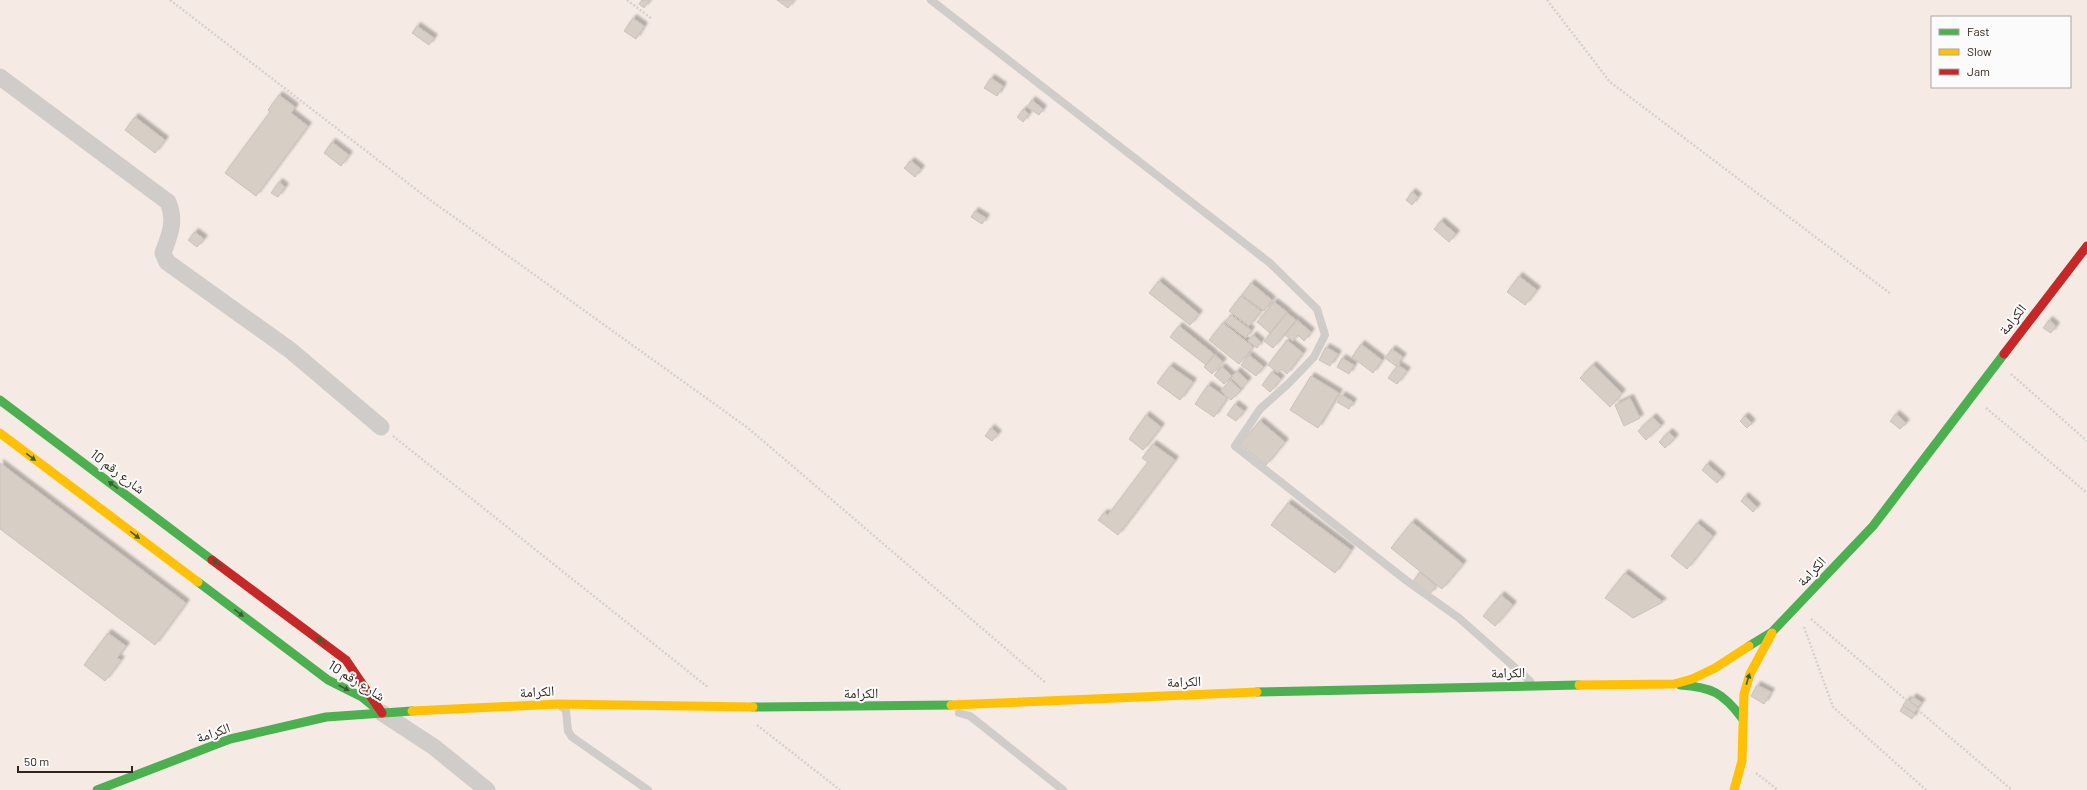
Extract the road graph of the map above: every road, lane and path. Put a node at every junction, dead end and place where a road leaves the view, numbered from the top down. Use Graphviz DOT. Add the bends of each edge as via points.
graph roads {
  1 [pos="170,0"];
  2 [pos="627,0"];
  3 [pos="931,0"];
  4 [pos="1547,0"];
  5 [pos="652,19"];
  6 [pos="0,77"];
  7 [pos="2087,246"];
  8 [pos="1891,294"];
  9 [pos="1997,362"];
  10 [pos="1972,396"];
  11 [pos="0,400"];
  12 [pos="381,427"];
  13 [pos="0,433"];
  14 [pos="2087,441"];
  15 [pos="2087,493"];
  16 [pos="1797,607"];
  17 [pos="1772,632"];
  18 [pos="1674,684"];
  19 [pos="1534,685"];
  20 [pos="1065,700"];
  21 [pos="558,704"];
  22 [pos="939,706"];
  23 [pos="733,707"];
  24 [pos="382,713"];
  25 [pos="1742,718"];
  26 [pos="754,723"];
  27 [pos="1742,761"];
  28 [pos="97,790"];
  29 [pos="487,790"];
  30 [pos="648,790"];
  31 [pos="840,790"];
  32 [pos="1063,790"];
  33 [pos="1734,790"];
  34 [pos="1778,790"];
  35 [pos="1926,790"];
  36 [pos="2012,790"];
  1 -- 20 [label="path" via="426,197 748,428"];
  2 -- 5 [label="path"];
  3 -- 19 [label="lane" via="1270,263 1317,309 1325,335 1314,357 1260,409 1235,446 1406,581 1459,618"];
  4 -- 8 [label="path" via="1610,82"];
  6 -- 12 [label="street" via="168,202 173,213 170,234 163,253 167,262 290,350"];
  7 -- 9 [label="main road, الكرامة"];
  9 -- 10 [label="main road, الكرامة"];
  9 -- 14 [label="path"];
  10 -- 15 [label="path"];
  10 -- 16 [label="main road, الكرامة" via="1873,526"];
  24 -- 11 [label="main road, شارع رقم 10, one-way" via="346,660"];
  12 -- 23 [label="path"];
  13 -- 24 [label="main road, شارع رقم 10, one-way" via="328,680 362,697"];
  16 -- 17 [label="main road, الكرامة"];
  16 -- 35 [label="path" via="1833,707"];
  16 -- 36 [label="path"];
  17 -- 18 [label="main road, الكرامة" via="1715,668"];
  25 -- 17 [label="main road, one-way" via="1744,694 1750,674"];
  18 -- 19 [label="main road, الكرامة"];
  18 -- 25 [label="main road" via="1713,689 1731,703"];
  19 -- 20 [label="main road, الكرامة" via="1282,691"];
  20 -- 22 [label="main road, الكرامة"];
  21 -- 23 [label="main road, الكرامة"];
  21 -- 24 [label="main road, الكرامة"];
  21 -- 30 [label="lane" via="566,710 568,731 572,737 600,754"];
  22 -- 23 [label="main road, الكرامة"];
  22 -- 32 [label="lane" via="970,716"];
  24 -- 28 [label="main road, الكرامة" via="326,717 230,739"];
  24 -- 29 [label="street" via="434,747"];
  25 -- 27 [label="main road"];
  26 -- 31 [label="path"];
  27 -- 33 [label="main road"];
  27 -- 34 [label="path"];
}
